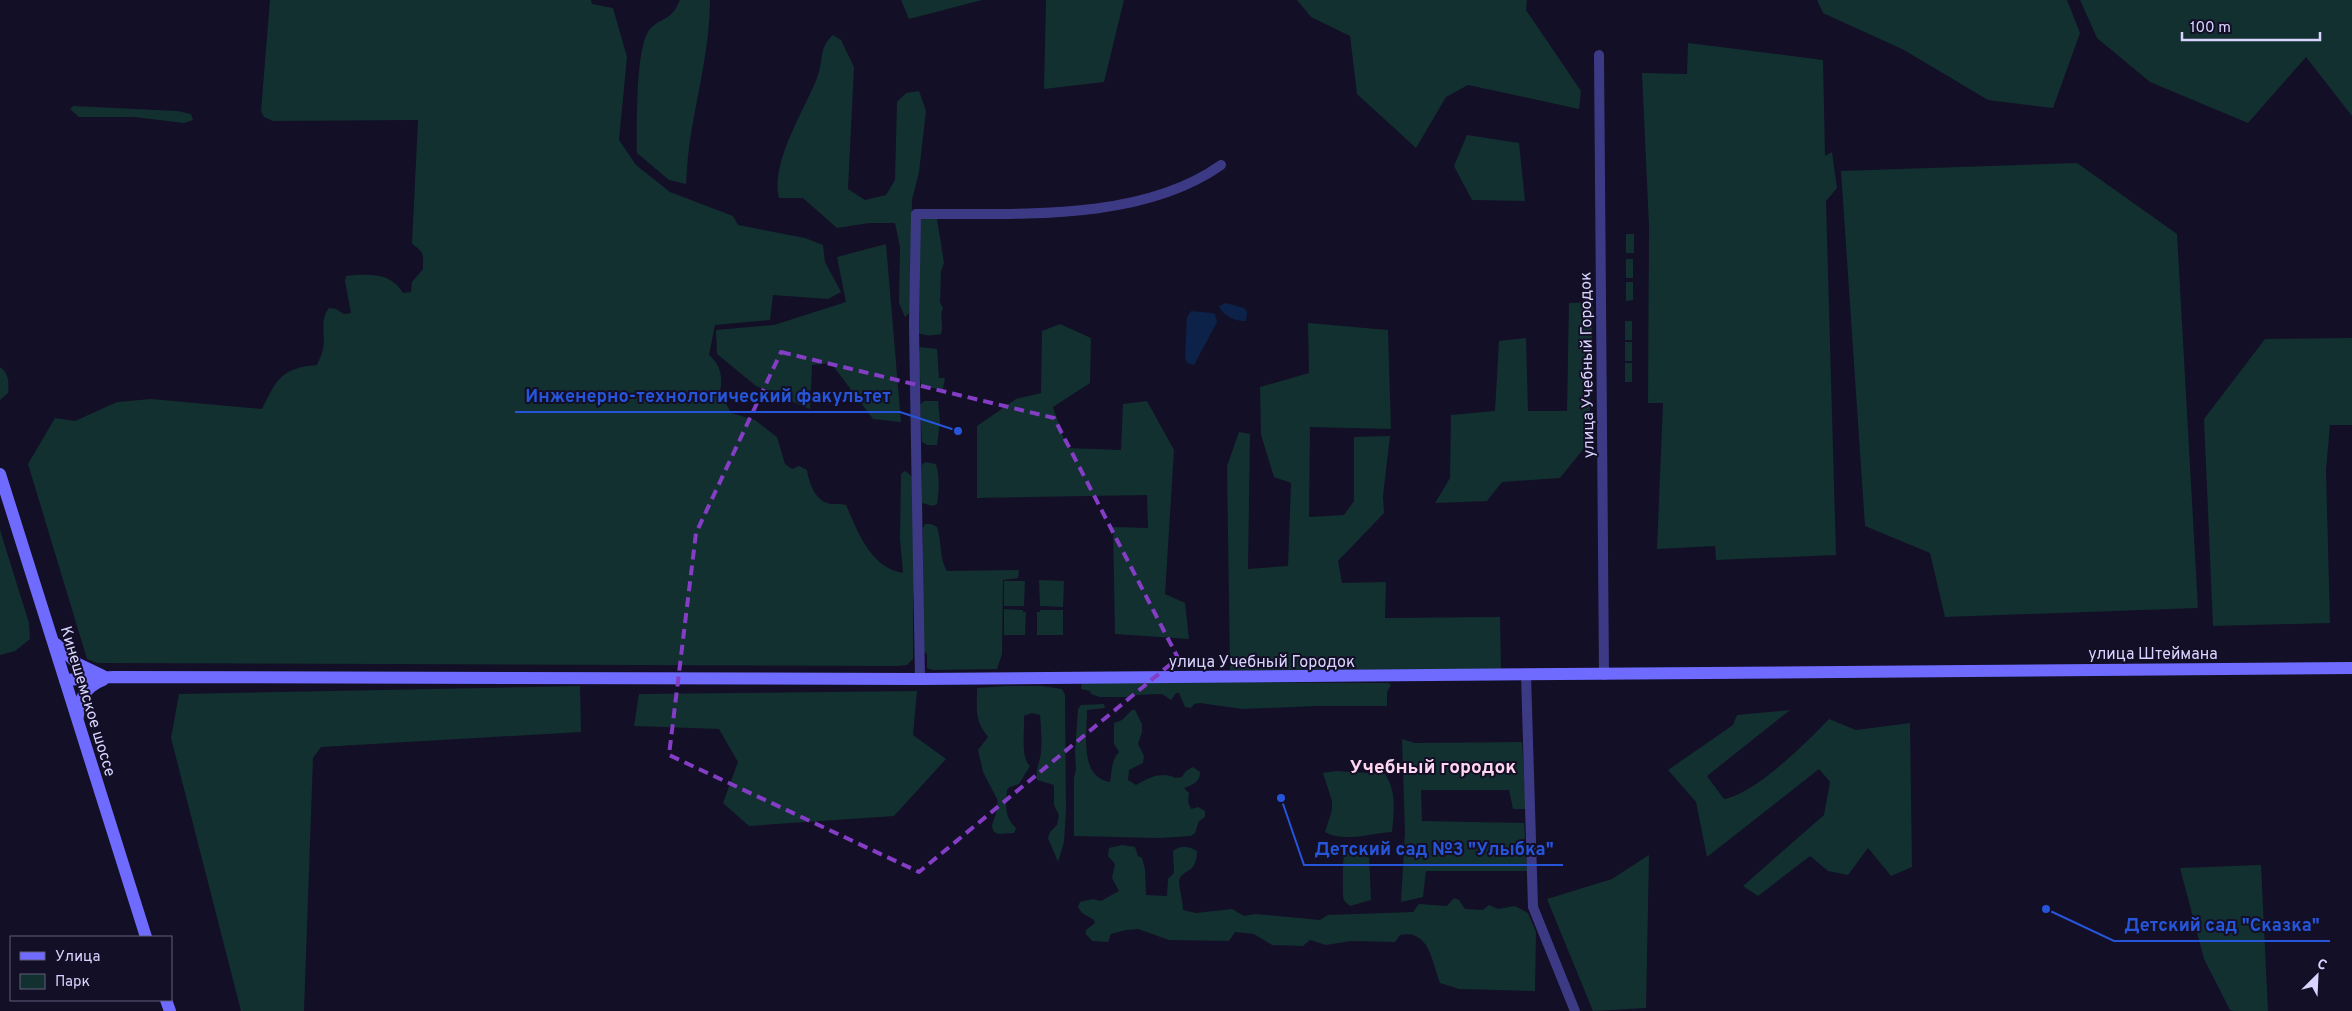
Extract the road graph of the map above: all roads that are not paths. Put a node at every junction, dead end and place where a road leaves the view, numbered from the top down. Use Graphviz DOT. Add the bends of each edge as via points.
graph roads {
  1 [pos="1599,55"];
  2 [pos="1221,165"];
  3 [pos="0,474"];
  4 [pos="54,643"];
  5 [pos="2352,668"];
  6 [pos="1955,671"];
  7 [pos="1526,675"];
  8 [pos="1604,675"];
  9 [pos="107,678"];
  10 [pos="920,679"];
  11 [pos="65,680"];
  12 [pos="78,722"];
  13 [pos="146,936"];
  14 [pos="1575,1011"];
  1 -- 8 [label="street, улица Учебный Городок"];
  2 -- 10 [label="street" via="1205,176 1161,194 1110,207 1033,213 916,214 914,327"];
  3 -- 4 [label="street, Кинешемское шоссе"];
  4 -- 9 [label="street" via="78,664"];
  4 -- 11 [label="street, Кинешемское шоссе"];
  5 -- 6 [label="street, улица Штеймана"];
  6 -- 8 [label="street, улица Учебный Городок"];
  7 -- 8 [label="street, улица Учебный Городок"];
  7 -- 10 [label="street, улица Учебный Городок"];
  7 -- 14 [label="street" via="1533,907"];
  9 -- 10 [label="street, улица Учебный Городок"];
  9 -- 11 [label="street, улица Учебный Городок"];
  9 -- 12 [label="street" via="91,685 83,696"];
  11 -- 12 [label="street, Кинешемское шоссе"];
  12 -- 13 [label="street, Кинешемское шоссе"];
}
